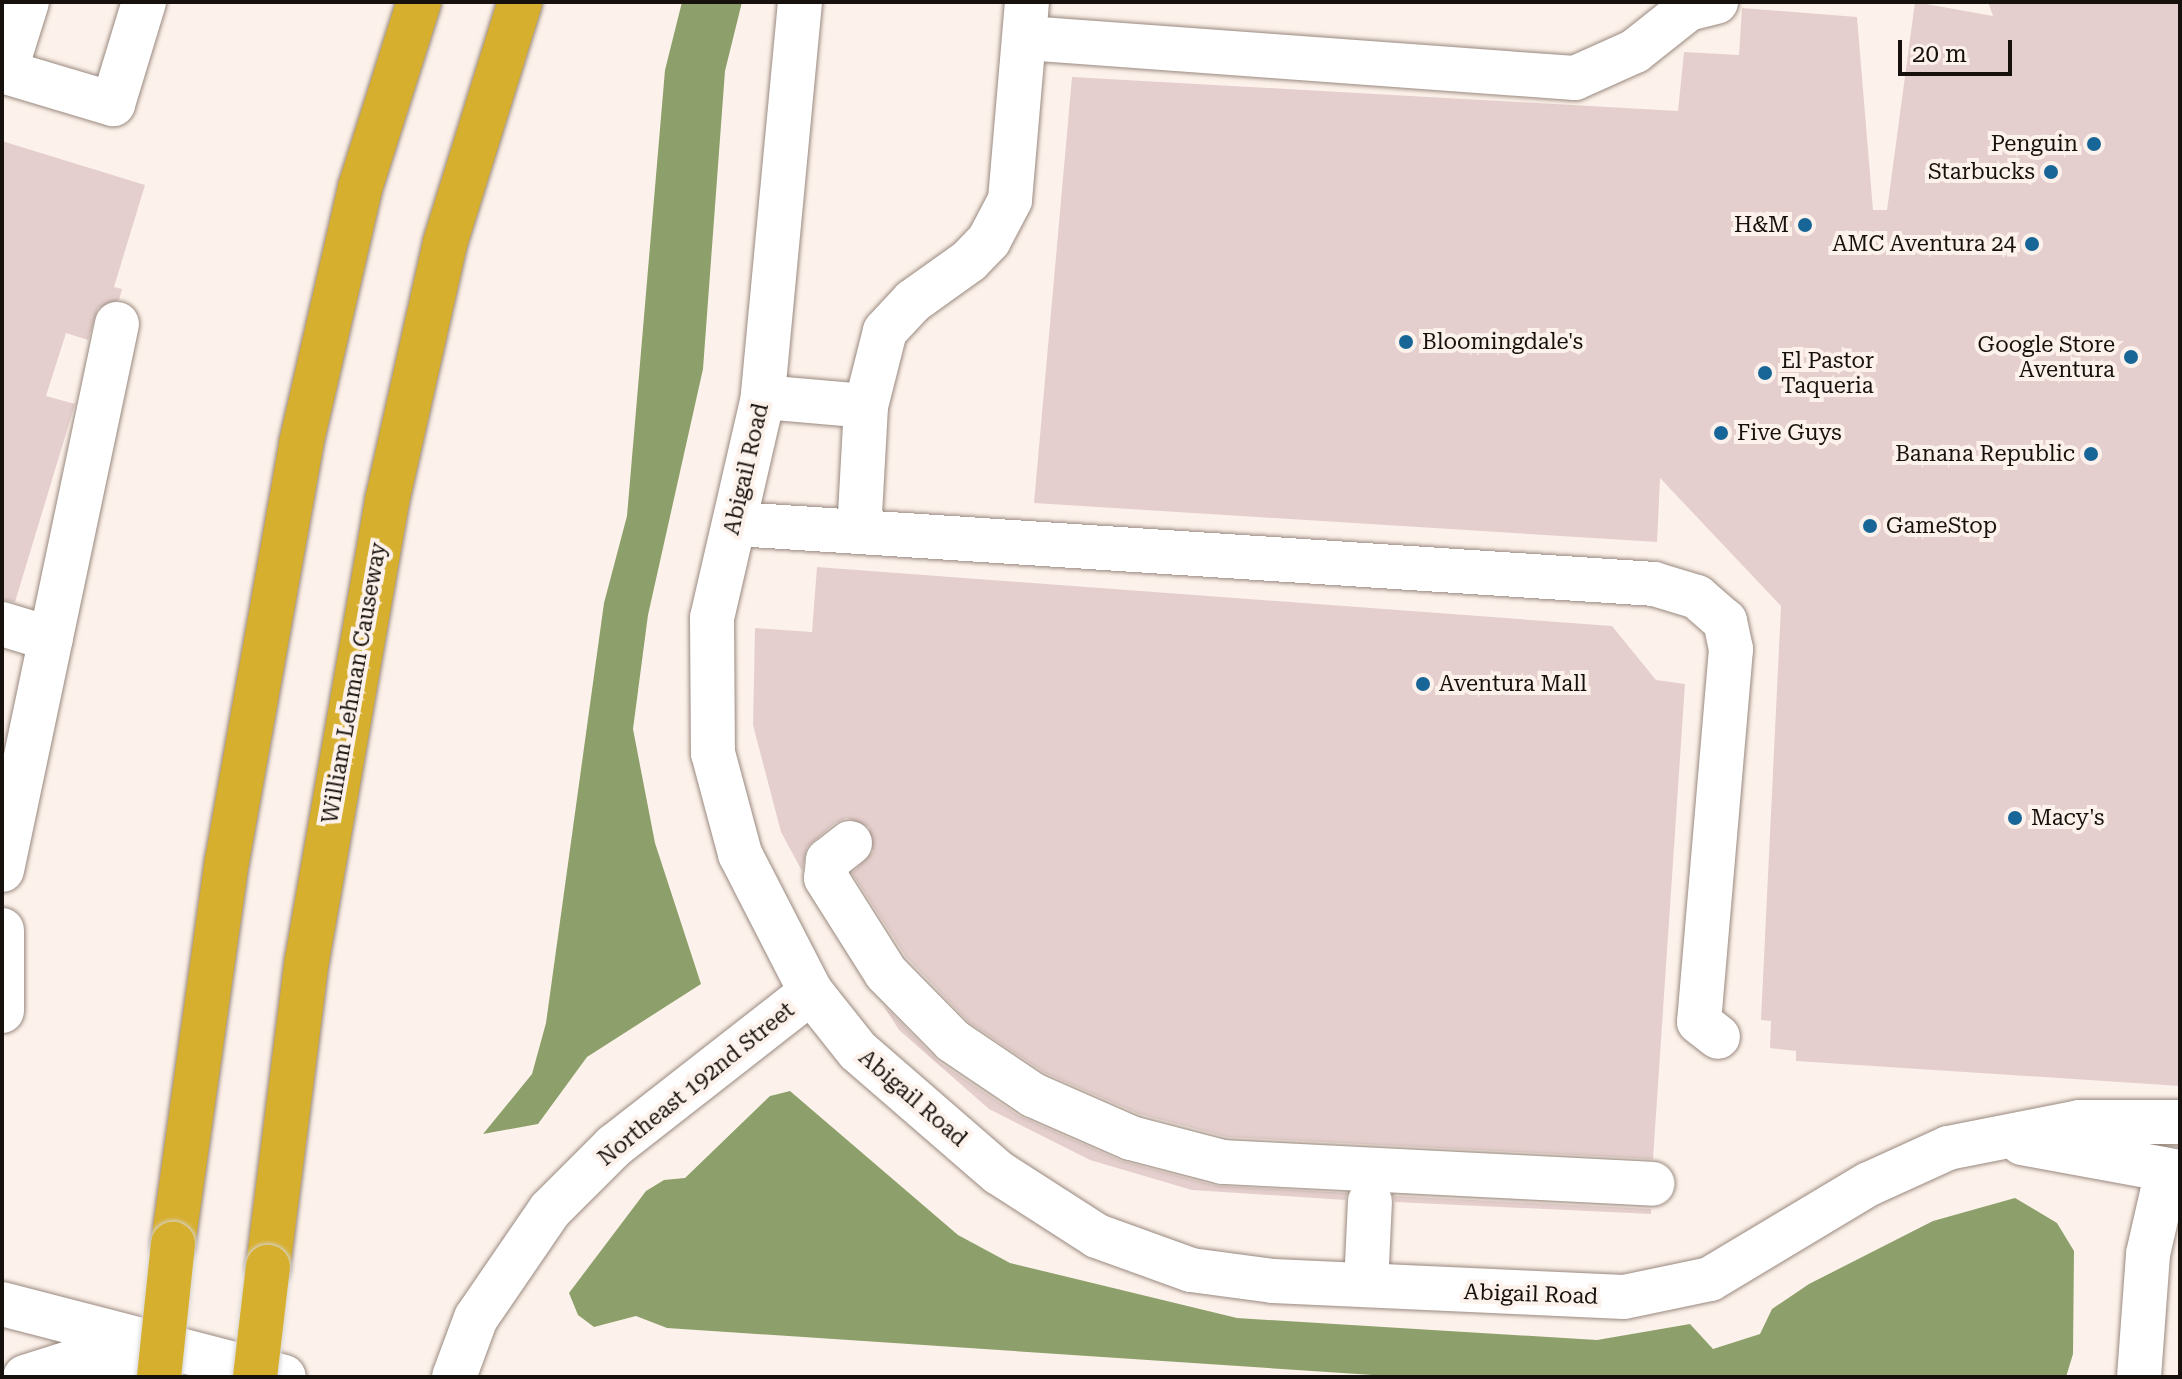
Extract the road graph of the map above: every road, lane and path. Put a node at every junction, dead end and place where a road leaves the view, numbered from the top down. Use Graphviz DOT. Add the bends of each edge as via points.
graph roads {
  1 [pos="27,2"];
  2 [pos="144,2"];
  3 [pos="419,2"];
  4 [pos="520,2"];
  5 [pos="800,2"];
  6 [pos="1698,4"];
  7 [pos="1027,20"];
  8 [pos="4,72"];
  9 [pos="117,324"];
  10 [pos="763,397"];
  11 [pos="866,406"];
  12 [pos="737,524"];
  13 [pos="859,532"];
  14 [pos="2,624"];
  15 [pos="51,639"];
  16 [pos="850,843"];
  17 [pos="2,870"];
  18 [pos="3,936"];
  19 [pos="811,992"];
  20 [pos="2,1011"];
  21 [pos="1718,1037"];
  22 [pos="2180,1122"];
  23 [pos="1988,1139"];
  24 [pos="2176,1163"];
  25 [pos="1652,1184"];
  26 [pos="1370,1201"];
  27 [pos="2164,1258"];
  28 [pos="1366,1285"];
  29 [pos="2,1304"];
  30 [pos="166,1364"];
  31 [pos="25,1377"];
  32 [pos="255,1377"];
  33 [pos="284,1377"];
  34 [pos="454,1377"];
  35 [pos="2139,1377"];
  1 -- 8 [label="street"];
  2 -- 8 [label="street" via="113,104"];
  3 -- 30 [label="highway, bridge" via="360,188 298,459 227,861 173,1244"];
  4 -- 32 [label="highway, William Lehman Causeway, bridge" via="445,243 387,501 307,960"];
  5 -- 10 [label="street, Abigail Road"];
  6 -- 7 [label="street" via="1619,60 1584,76 1564,77"];
  7 -- 11 [label="street" via="1016,172 1000,223 969,261 895,316 878,348"];
  9 -- 15 [label="street"];
  10 -- 11 [label="street"];
  10 -- 12 [label="street, Abigail Road"];
  11 -- 13 [label="street"];
  12 -- 13 [label="street"];
  12 -- 19 [label="street, Abigail Road" via="712,618 713,753 740,854"];
  13 -- 21 [label="street" via="1654,584 1697,597 1725,621 1731,649 1699,1022"];
  14 -- 15 [label="street"];
  15 -- 17 [label="street"];
  16 -- 25 [label="street" via="828,860 826,878 886,973 953,1041 1022,1087 1131,1138 1223,1162"];
  18 -- 20 [label="street"];
  19 -- 28 [label="street, Abigail Road" via="899,1089 1032,1199 1085,1230 1191,1270"];
  19 -- 34 [label="street, Northeast 192nd Street" via="614,1146 550,1210 476,1318"];
  22 -- 23 [label="street, Abigail Road" via="2079,1122"];
  23 -- 24 [label="street, Abigail Road"];
  23 -- 28 [label="street, Abigail Road" via="1905,1166 1753,1259 1686,1286 1592,1298"];
  24 -- 27 [label="street"];
  26 -- 28 [label="street"];
  27 -- 35 [label="street"];
  29 -- 30 [label="street"];
  30 -- 31 [label="street" via="72,1362"];
  30 -- 33 [label="street"];
}
